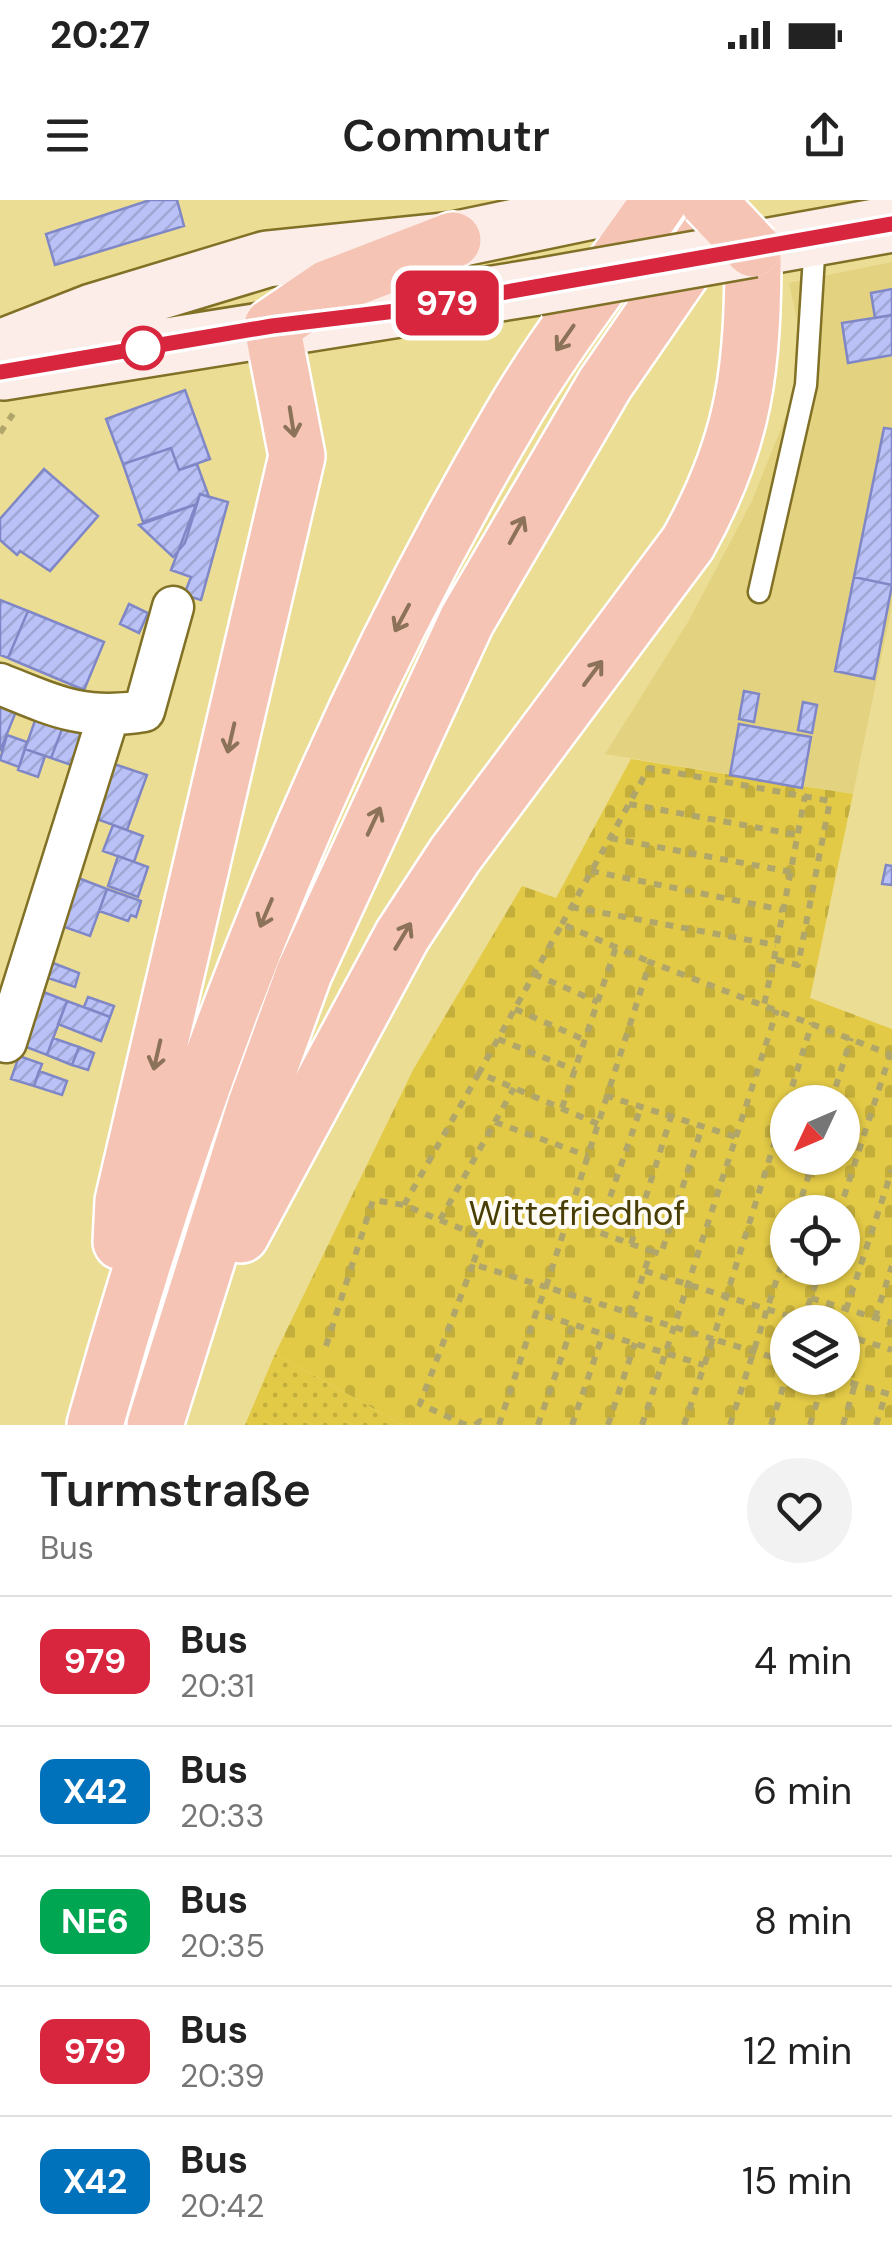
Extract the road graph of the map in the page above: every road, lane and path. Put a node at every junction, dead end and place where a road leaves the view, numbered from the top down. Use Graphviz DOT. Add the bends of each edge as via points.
graph roads {
  1 [pos="645,200"];
  2 [pos="660,200"];
  3 [pos="706,200"];
  4 [pos="744,224"];
  5 [pos="892,224"];
  6 [pos="815,238"];
  7 [pos="453,240"];
  8 [pos="272,326"];
  9 [pos="0,348"];
  10 [pos="0,372"];
  11 [pos="759,592"];
  12 [pos="173,607"];
  13 [pos="0,684"];
  14 [pos="108,717"];
  15 [pos="806,796"];
  16 [pos="629,804"];
  17 [pos="798,835"];
  18 [pos="610,838"];
  19 [pos="591,871"];
  20 [pos="791,872"];
  21 [pos="571,906"];
  22 [pos="783,910"];
  23 [pos="562,924"];
  24 [pos="776,946"];
  25 [pos="616,947"];
  26 [pos="774,959"];
  27 [pos="650,962"];
  28 [pos="534,974"];
  29 [pos="598,1002"];
  30 [pos="764,1006"];
  31 [pos="514,1009"];
  32 [pos="777,1010"];
  33 [pos="812,1023"];
  34 [pos="851,1038"];
  35 [pos="498,1039"];
  36 [pos="585,1040"];
  37 [pos="6,1042"];
  38 [pos="891,1055"];
  39 [pos="575,1070"];
  40 [pos="479,1073"];
  41 [pos="836,1085"];
  42 [pos="514,1088"];
  43 [pos="607,1096"];
  44 [pos="641,1107"];
  45 [pos="562,1108"];
  46 [pos="672,1117"];
  47 [pos="495,1122"];
  48 [pos="598,1124"];
  49 [pos="702,1126"];
  50 [pos="736,1137"];
  51 [pos="588,1156"];
  52 [pos="892,1170"];
  53 [pos="844,1195"];
  54 [pos="404,1204"];
  55 [pos="440,1220"];
  56 [pos="631,1244"];
  57 [pos="651,1251"];
  58 [pos="472,1264"];
  59 [pos="892,1266"];
  60 [pos="644,1270"];
  61 [pos="688,1284"];
  62 [pos="775,1285"];
  63 [pos="815,1285"];
  64 [pos="546,1287"];
  65 [pos="726,1296"];
  66 [pos="811,1298"];
  67 [pos="809,1305"];
  68 [pos="831,1305"];
  69 [pos="848,1305"];
  70 [pos="767,1310"];
  71 [pos="770,1311"];
  72 [pos="536,1313"];
  73 [pos="630,1314"];
  74 [pos="860,1314"];
  75 [pos="876,1318"];
  76 [pos="892,1323"];
  77 [pos="573,1324"];
  78 [pos="674,1327"];
  79 [pos="604,1334"];
  80 [pos="712,1339"];
  81 [pos="860,1340"];
  82 [pos="635,1343"];
  83 [pos="326,1346"];
  84 [pos="892,1350"];
  85 [pos="754,1352"];
  86 [pos="666,1353"];
  87 [pos="770,1357"];
  88 [pos="113,1360"];
  89 [pos="704,1365"];
  90 [pos="860,1385"];
  91 [pos="889,1394"];
  92 [pos="780,1395"];
  93 [pos="819,1395"];
  94 [pos="852,1395"];
  95 [pos="162,1400"];
  96 [pos="95,1425"];
  97 [pos="466,1425"];
  98 [pos="475,1425"];
  99 [pos="488,1425"];
  100 [pos="499,1425"];
  101 [pos="538,1425"];
  102 [pos="572,1425"];
  103 [pos="608,1425"];
  104 [pos="642,1425"];
  105 [pos="684,1425"];
  106 [pos="730,1425"];
  107 [pos="771,1425"];
  108 [pos="810,1425"];
  109 [pos="843,1425"];
  110 [pos="876,1425"];
  1 -- 7 [label="main road"];
  2 -- 88 [label="highway, one-way" via="512,416 372,676 251,948 154,1221"];
  3 -- 4 [label="highway, bridge"];
  4 -- 6 [label="main road"];
  4 -- 8 [label="main road, bridge" via="537,287"];
  95 -- 4 [label="highway, one-way" via="304,974 467,620 605,384"];
  95 -- 4 [label="highway, one-way" via="304,1114 402,936 678,558 715,494 748,382"];
  5 -- 6 [label="main road"];
  6 -- 11 [label="lane" via="806,385"];
  7 -- 8 [label="highway" via="328,288"];
  7 -- 9 [label="main road" via="268,259 92,312"];
  8 -- 10 [label="main road"];
  8 -- 88 [label="highway, one-way" via="297,456 123,1201"];
  12 -- 14 [label="street" via="144,711"];
  13 -- 14 [label="street" via="75,714"];
  14 -- 37 [label="street"];
  15 -- 16 [label="path" via="649,768"];
  15 -- 17 [label="path"];
  15 -- 26 [label="path" via="830,801 798,965"];
  16 -- 17 [label="path"];
  16 -- 18 [label="path"];
  17 -- 20 [label="path"];
  18 -- 19 [label="path"];
  18 -- 20 [label="path"];
  19 -- 21 [label="path"];
  19 -- 22 [label="path"];
  20 -- 22 [label="path"];
  21 -- 23 [label="path"];
  21 -- 24 [label="path"];
  22 -- 24 [label="path"];
  23 -- 25 [label="path"];
  23 -- 28 [label="path"];
  24 -- 26 [label="path"];
  25 -- 27 [label="path"];
  25 -- 29 [label="path"];
  26 -- 30 [label="path"];
  27 -- 30 [label="path"];
  27 -- 43 [label="path"];
  28 -- 29 [label="path"];
  28 -- 31 [label="path"];
  29 -- 36 [label="path"];
  30 -- 32 [label="path"];
  31 -- 35 [label="path"];
  31 -- 36 [label="path"];
  32 -- 33 [label="path"];
  32 -- 50 [label="path"];
  33 -- 34 [label="path"];
  33 -- 65 [label="path"];
  34 -- 38 [label="path"];
  34 -- 41 [label="path"];
  35 -- 39 [label="path"];
  35 -- 40 [label="path"];
  36 -- 39 [label="path"];
  38 -- 53 [label="path"];
  39 -- 45 [label="path"];
  40 -- 42 [label="path"];
  40 -- 54 [label="path"];
  42 -- 45 [label="path"];
  42 -- 47 [label="path"];
  43 -- 44 [label="path"];
  43 -- 48 [label="path"];
  44 -- 46 [label="path"];
  44 -- 56 [label="path" via="598,1232"];
  45 -- 48 [label="path"];
  46 -- 49 [label="path"];
  46 -- 56 [label="path"];
  47 -- 51 [label="path"];
  47 -- 55 [label="path"];
  48 -- 51 [label="path"];
  49 -- 50 [label="path"];
  49 -- 57 [label="path" via="661,1254"];
  50 -- 61 [label="path"];
  51 -- 64 [label="path"];
  52 -- 69 [label="path"];
  54 -- 55 [label="path"];
  54 -- 83 [label="path" via="374,1200"];
  55 -- 58 [label="path" via="482,1237"];
  56 -- 57 [label="path"];
  57 -- 60 [label="path"];
  58 -- 64 [label="path"];
  58 -- 97 [label="path" via="420,1404"];
  59 -- 75 [label="path"];
  60 -- 61 [label="path"];
  60 -- 73 [label="path"];
  61 -- 65 [label="path"];
  61 -- 78 [label="path"];
  62 -- 70 [label="path"];
  63 -- 66 [label="path"];
  64 -- 72 [label="path"];
  64 -- 73 [label="path"];
  65 -- 70 [label="path"];
  65 -- 80 [label="path"];
  66 -- 67 [label="path"];
  66 -- 68 [label="path"];
  70 -- 71 [label="path"];
  70 -- 85 [label="path"];
  72 -- 77 [label="path"];
  72 -- 100 [label="path"];
  73 -- 78 [label="path"];
  74 -- 75 [label="path"];
  75 -- 76 [label="path"];
  77 -- 79 [label="path"];
  77 -- 101 [label="path"];
  78 -- 80 [label="path"];
  78 -- 86 [label="path"];
  79 -- 82 [label="path"];
  79 -- 102 [label="path"];
  80 -- 85 [label="path"];
  80 -- 89 [label="path"];
  81 -- 84 [label="path"];
  82 -- 86 [label="path"];
  82 -- 103 [label="path"];
  85 -- 87 [label="path"];
  85 -- 106 [label="path"];
  86 -- 89 [label="path"];
  86 -- 104 [label="path"];
  88 -- 96 [label="highway"];
  89 -- 105 [label="path"];
  90 -- 91 [label="path"];
  91 -- 110 [label="path"];
  92 -- 107 [label="path"];
  93 -- 108 [label="path"];
  94 -- 109 [label="path"];
  98 -- 99 [label="path"];
}
